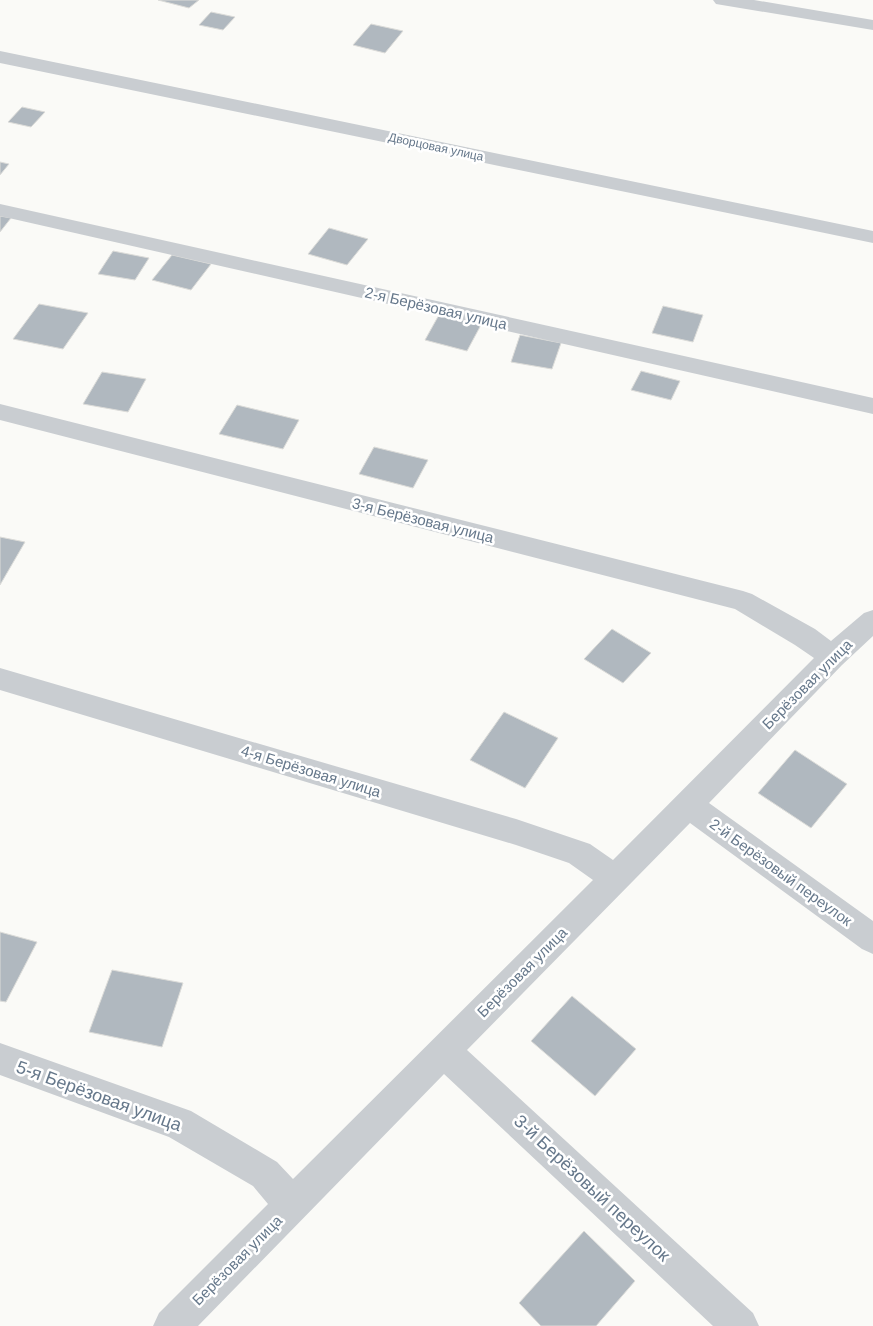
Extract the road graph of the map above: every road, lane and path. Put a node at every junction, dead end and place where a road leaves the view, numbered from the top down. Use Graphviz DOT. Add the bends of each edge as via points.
graph roads {
  1 [pos="722,0"];
  2 [pos="873,25"];
  3 [pos="0,57"];
  4 [pos="0,210"];
  5 [pos="873,237"];
  6 [pos="873,406"];
  7 [pos="0,412"];
  8 [pos="873,620"];
  9 [pos="832,657"];
  10 [pos="0,679"];
  11 [pos="688,805"];
  12 [pos="615,878"];
  13 [pos="873,939"];
  14 [pos="444,1051"];
  15 [pos="0,1059"];
  16 [pos="292,1204"];
  17 [pos="172,1326"];
  18 [pos="740,1326"];
  1 -- 2 [label="street"];
  3 -- 5 [label="street, Дворцовая улица"];
  4 -- 6 [label="street, 2-я Берёзовая улица"];
  7 -- 9 [label="street, 3-я Берёзовая улица" via="743,601"];
  8 -- 9 [label="street, Берёзовая улица"];
  9 -- 11 [label="street, Берёзовая улица"];
  10 -- 12 [label="street, 4-я Берёзовая улица" via="516,832 578,853"];
  11 -- 12 [label="street, Берёзовая улица"];
  11 -- 13 [label="street, 2-й Берёзовый переулок"];
  12 -- 14 [label="street, Берёзовая улица"];
  14 -- 16 [label="street, Берёзовая улица"];
  14 -- 18 [label="street, 3-й Берёзовый переулок"];
  15 -- 16 [label="street, 5-я Берёзовая улица" via="179,1123 265,1174"];
  16 -- 17 [label="street, Берёзовая улица"];
}
